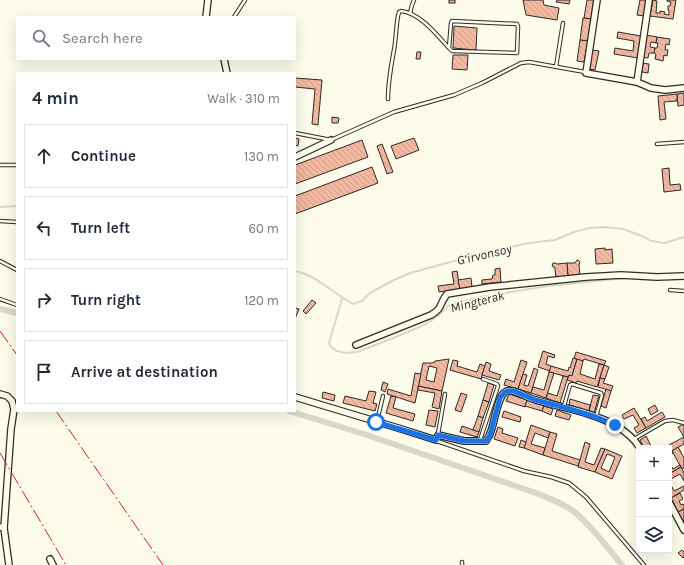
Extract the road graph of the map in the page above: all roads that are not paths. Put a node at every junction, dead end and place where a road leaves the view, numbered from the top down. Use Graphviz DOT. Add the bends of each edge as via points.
graph roads {
  1 [pos="208,0"];
  2 [pos="245,0"];
  3 [pos="414,0"];
  4 [pos="597,0"];
  5 [pos="649,0"];
  6 [pos="410,13"];
  7 [pos="206,16"];
  8 [pos="235,16"];
  9 [pos="563,23"];
  10 [pos="449,48"];
  11 [pos="224,60"];
  12 [pos="556,67"];
  13 [pos="227,72"];
  14 [pos="586,73"];
  15 [pos="637,82"];
  16 [pos="684,88"];
  17 [pos="388,99"];
  18 [pos="296,133"];
  19 [pos="331,140"];
  20 [pos="684,142"];
  21 [pos="657,144"];
  22 [pos="296,157"];
  23 [pos="0,165"];
  24 [pos="16,165"];
  25 [pos="0,221"];
  26 [pos="16,222"];
  27 [pos="0,261"];
  28 [pos="16,269"];
  29 [pos="684,276"];
  30 [pos="670,290"];
  31 [pos="684,291"];
  32 [pos="0,299"];
  33 [pos="16,305"];
  34 [pos="356,345"];
  35 [pos="483,379"];
  36 [pos="0,394"];
  37 [pos="445,394"];
  38 [pos="383,396"];
  39 [pos="296,397"];
  40 [pos="563,407"];
  41 [pos="596,417"];
  42 [pos="376,422"];
  43 [pos="684,423"];
  44 [pos="437,438"];
  45 [pos="633,439"];
  46 [pos="480,441"];
  47 [pos="638,445"];
  48 [pos="0,467"];
  49 [pos="7,468"];
  50 [pos="672,508"];
  51 [pos="2,527"];
  52 [pos="684,530"];
  53 [pos="50,559"];
  54 [pos="9,565"];
  55 [pos="53,565"];
  56 [pos="644,565"];
  1 -- 7 [label="street"];
  2 -- 8 [label="lane"];
  3 -- 6 [label="lane"];
  4 -- 14 [label="street"];
  5 -- 15 [label="street"];
  6 -- 10 [label="lane" via="430,28"];
  6 -- 17 [label="lane" via="399,12 388,81"];
  9 -- 12 [label="lane"];
  10 -- 10 [label="lane" via="452,20 517,24 518,27 517,53 452,51"];
  11 -- 13 [label="street"];
  12 -- 14 [label="lane"];
  12 -- 19 [label="lane" via="522,62 454,96 394,112"];
  14 -- 15 [label="street"];
  15 -- 16 [label="street" via="665,90"];
  18 -- 19 [label="lane"];
  19 -- 22 [label="street"];
  20 -- 21 [label="lane"];
  23 -- 24 [label="lane"];
  25 -- 26 [label="lane"];
  27 -- 28 [label="lane"];
  29 -- 34 [label="street" via="586,277 447,294 437,311 431,315"];
  30 -- 31 [label="lane"];
  32 -- 33 [label="lane"];
  35 -- 46 [label="lane" via="498,386"];
  36 -- 49 [label="street" via="12,401 14,409"];
  37 -- 44 [label="lane"];
  38 -- 42 [label="lane"];
  39 -- 42 [label="street"];
  40 -- 41 [label="street"];
  40 -- 41 [label="lane" via="572,384 601,393"];
  40 -- 46 [label="street" via="535,400 514,391 505,392 500,398 490,435 486,441"];
  41 -- 45 [label="street" via="615,425"];
  42 -- 44 [label="street"];
  43 -- 45 [label="lane" via="665,421"];
  44 -- 46 [label="street"];
  44 -- 56 [label="lane" via="524,471 569,483 586,497"];
  45 -- 47 [label="street"];
  48 -- 49 [label="street"];
  49 -- 51 [label="street"];
  50 -- 52 [label="street"];
  51 -- 54 [label="street"];
  53 -- 55 [label="street"];
}
